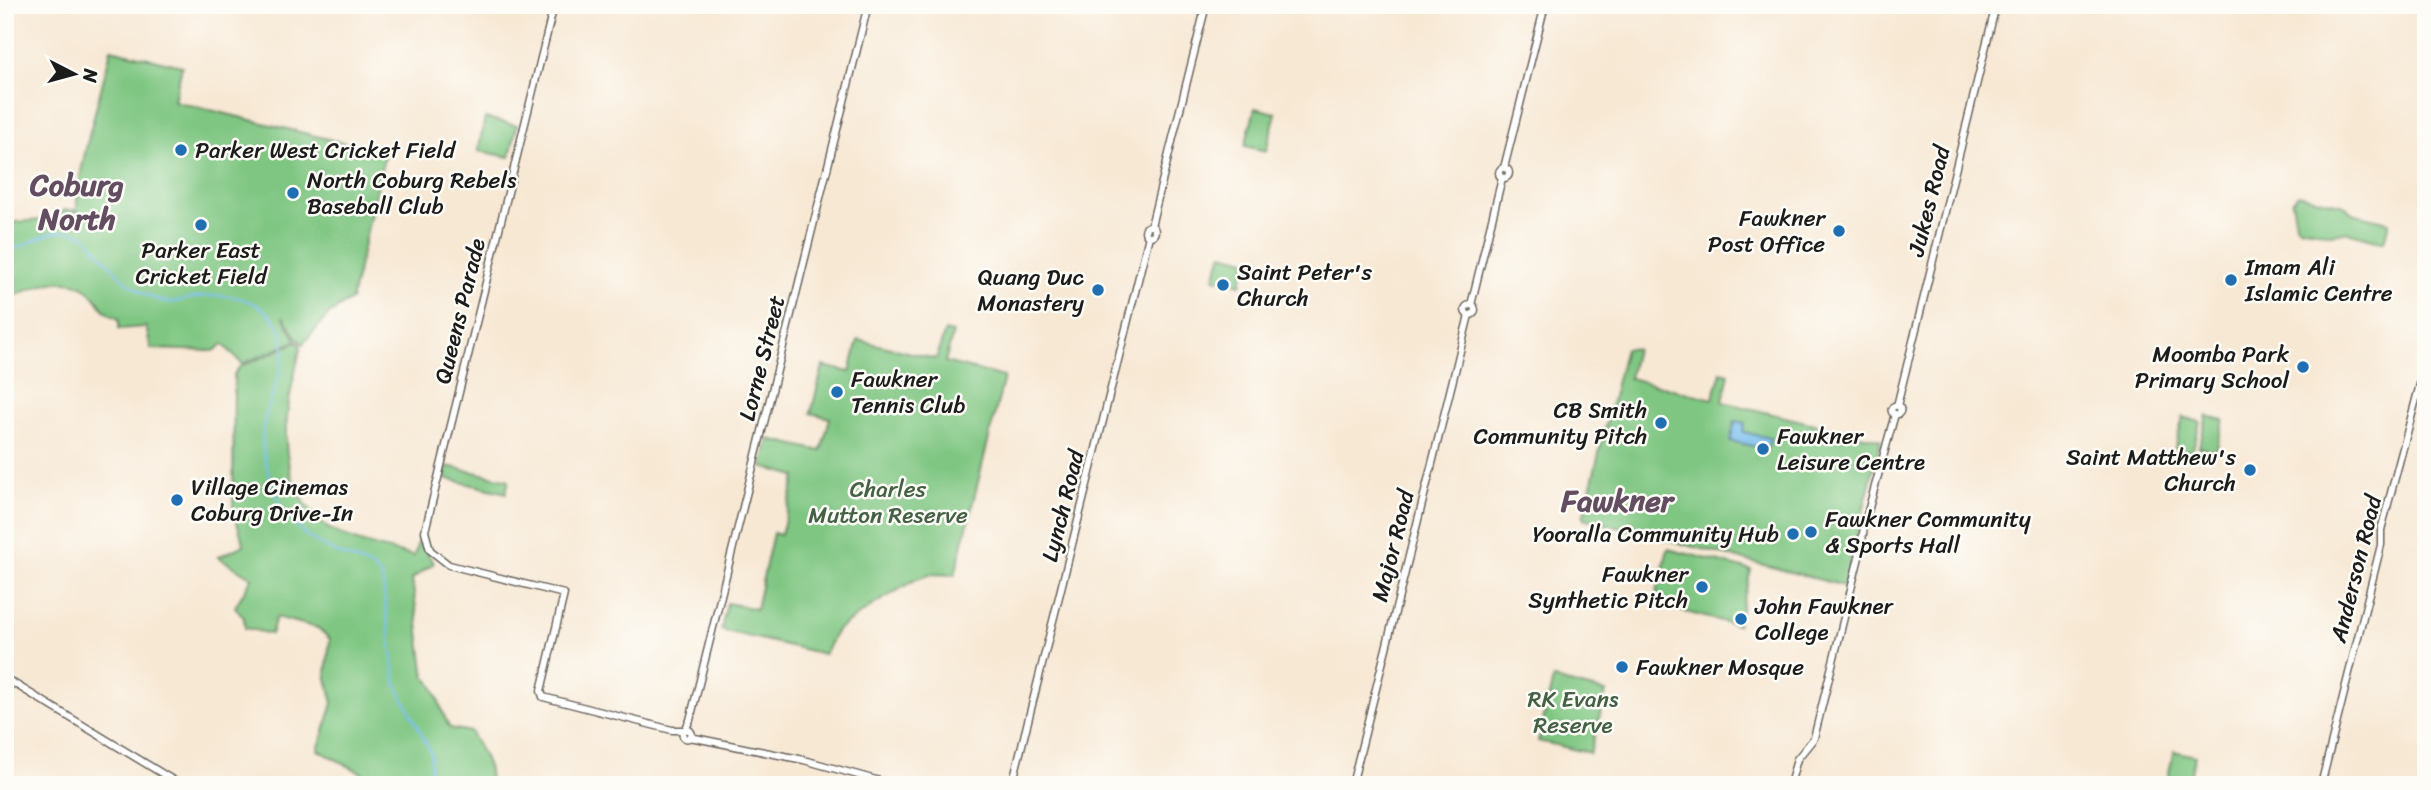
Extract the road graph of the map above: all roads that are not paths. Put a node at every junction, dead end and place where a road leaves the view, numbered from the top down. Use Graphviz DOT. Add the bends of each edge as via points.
graph roads {
  1 [pos="554,5"];
  2 [pos="868,5"];
  3 [pos="1206,5"];
  4 [pos="1545,5"];
  5 [pos="1996,5"];
  6 [pos="2426,362"];
  7 [pos="5,678"];
  8 [pos="687,733"];
  9 [pos="181,785"];
  10 [pos="894,785"];
  11 [pos="1012,785"];
  12 [pos="1352,785"];
  13 [pos="1790,785"];
  14 [pos="2321,785"];
  1 -- 8 [label="street, Queens Parade" via="426,520 427,543 437,558 449,565 564,594 543,697"];
  2 -- 8 [label="street, Lorne Street"];
  3 -- 11 [label="street, Lynch Road" via="1151,226 1155,232 1149,236"];
  4 -- 12 [label="street, Major Road" via="1504,168 1509,174 1503,178 1471,305 1465,310 1469,315"];
  5 -- 13 [label="street, Jukes Road" via="1814,737 1797,759"];
  6 -- 14 [label="street, Anderson Road"];
  7 -- 9 [label="street"];
  8 -- 10 [label="street"];
}
